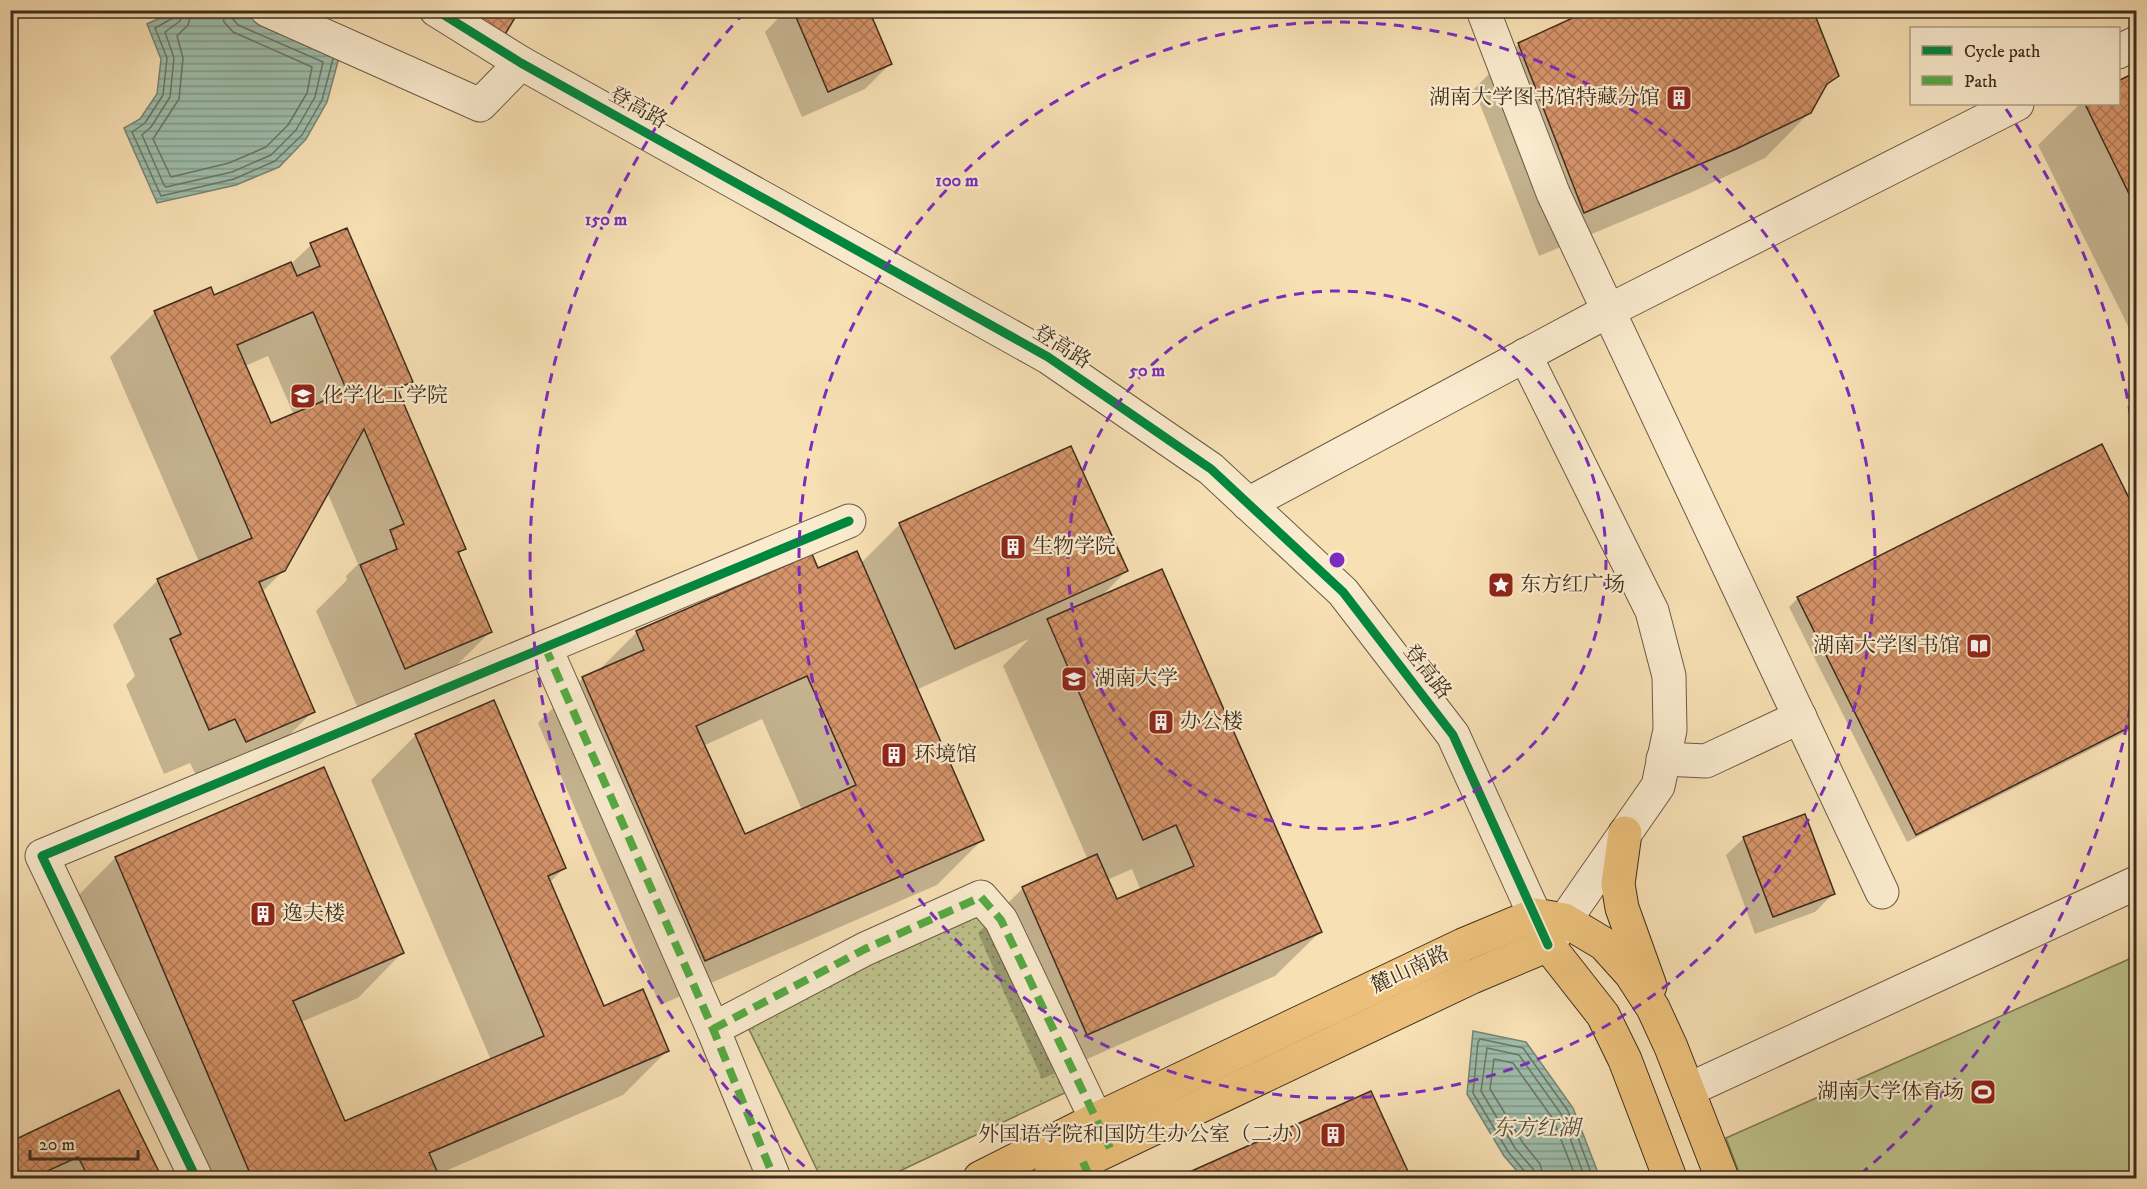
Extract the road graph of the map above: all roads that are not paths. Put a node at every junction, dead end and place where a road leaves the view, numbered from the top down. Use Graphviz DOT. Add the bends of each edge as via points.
graph roads {
  1 [pos="267,10"];
  2 [pos="436,10"];
  3 [pos="1483,10"];
  4 [pos="2136,43"];
  5 [pos="2120,51"];
  6 [pos="521,63"];
  7 [pos="2015,105"];
  8 [pos="1608,311"];
  9 [pos="1525,355"];
  10 [pos="1248,504"];
  11 [pos="849,521"];
  12 [pos="545,647"];
  13 [pos="1800,717"];
  14 [pos="1663,759"];
  15 [pos="1625,833"];
  16 [pos="2136,883"];
  17 [pos="1882,892"];
  18 [pos="1549,927"];
  19 [pos="713,1029"];
  20 [pos="1671,1047"];
  21 [pos="1688,1090"];
  22 [pos="1095,1152"];
  23 [pos="196,1179"];
  24 [pos="774,1179"];
  25 [pos="980,1179"];
  26 [pos="1049,1179"];
  27 [pos="1670,1179"];
  28 [pos="1722,1179"];
  1 -- 6 [label="street" via="480,105"];
  2 -- 6 [label="street, 登高路"];
  3 -- 8 [label="street" via="1552,193"];
  4 -- 5 [label="street"];
  6 -- 10 [label="street, 登高路" via="1048,357 1211,470"];
  7 -- 8 [label="street"];
  8 -- 9 [label="street"];
  8 -- 13 [label="street"];
  9 -- 10 [label="street"];
  9 -- 14 [label="street" via="1652,610 1669,676 1670,730"];
  10 -- 18 [label="street, 登高路" via="1343,592 1453,735"];
  11 -- 12 [label="street"];
  12 -- 19 [label="street"];
  12 -- 23 [label="street" via="42,856"];
  13 -- 14 [label="street" via="1706,761"];
  13 -- 17 [label="street"];
  14 -- 15 [label="street" via="1658,786"];
  15 -- 18 [label="street"];
  15 -- 20 [label="main road" via="1618,884 1622,908"];
  16 -- 21 [label="street"];
  18 -- 20 [label="main road" via="1604,944 1631,974"];
  18 -- 22 [label="main road, 麓山南路" via="1472,977"];
  18 -- 27 [label="main road" via="1604,1015"];
  19 -- 22 [label="street" via="865,949 981,897 1001,920"];
  19 -- 24 [label="street"];
  20 -- 21 [label="main road"];
  21 -- 28 [label="main road"];
  22 -- 25 [label="main road, 麓山南路"];
  22 -- 26 [label="main road, 麓山南路"];
}
